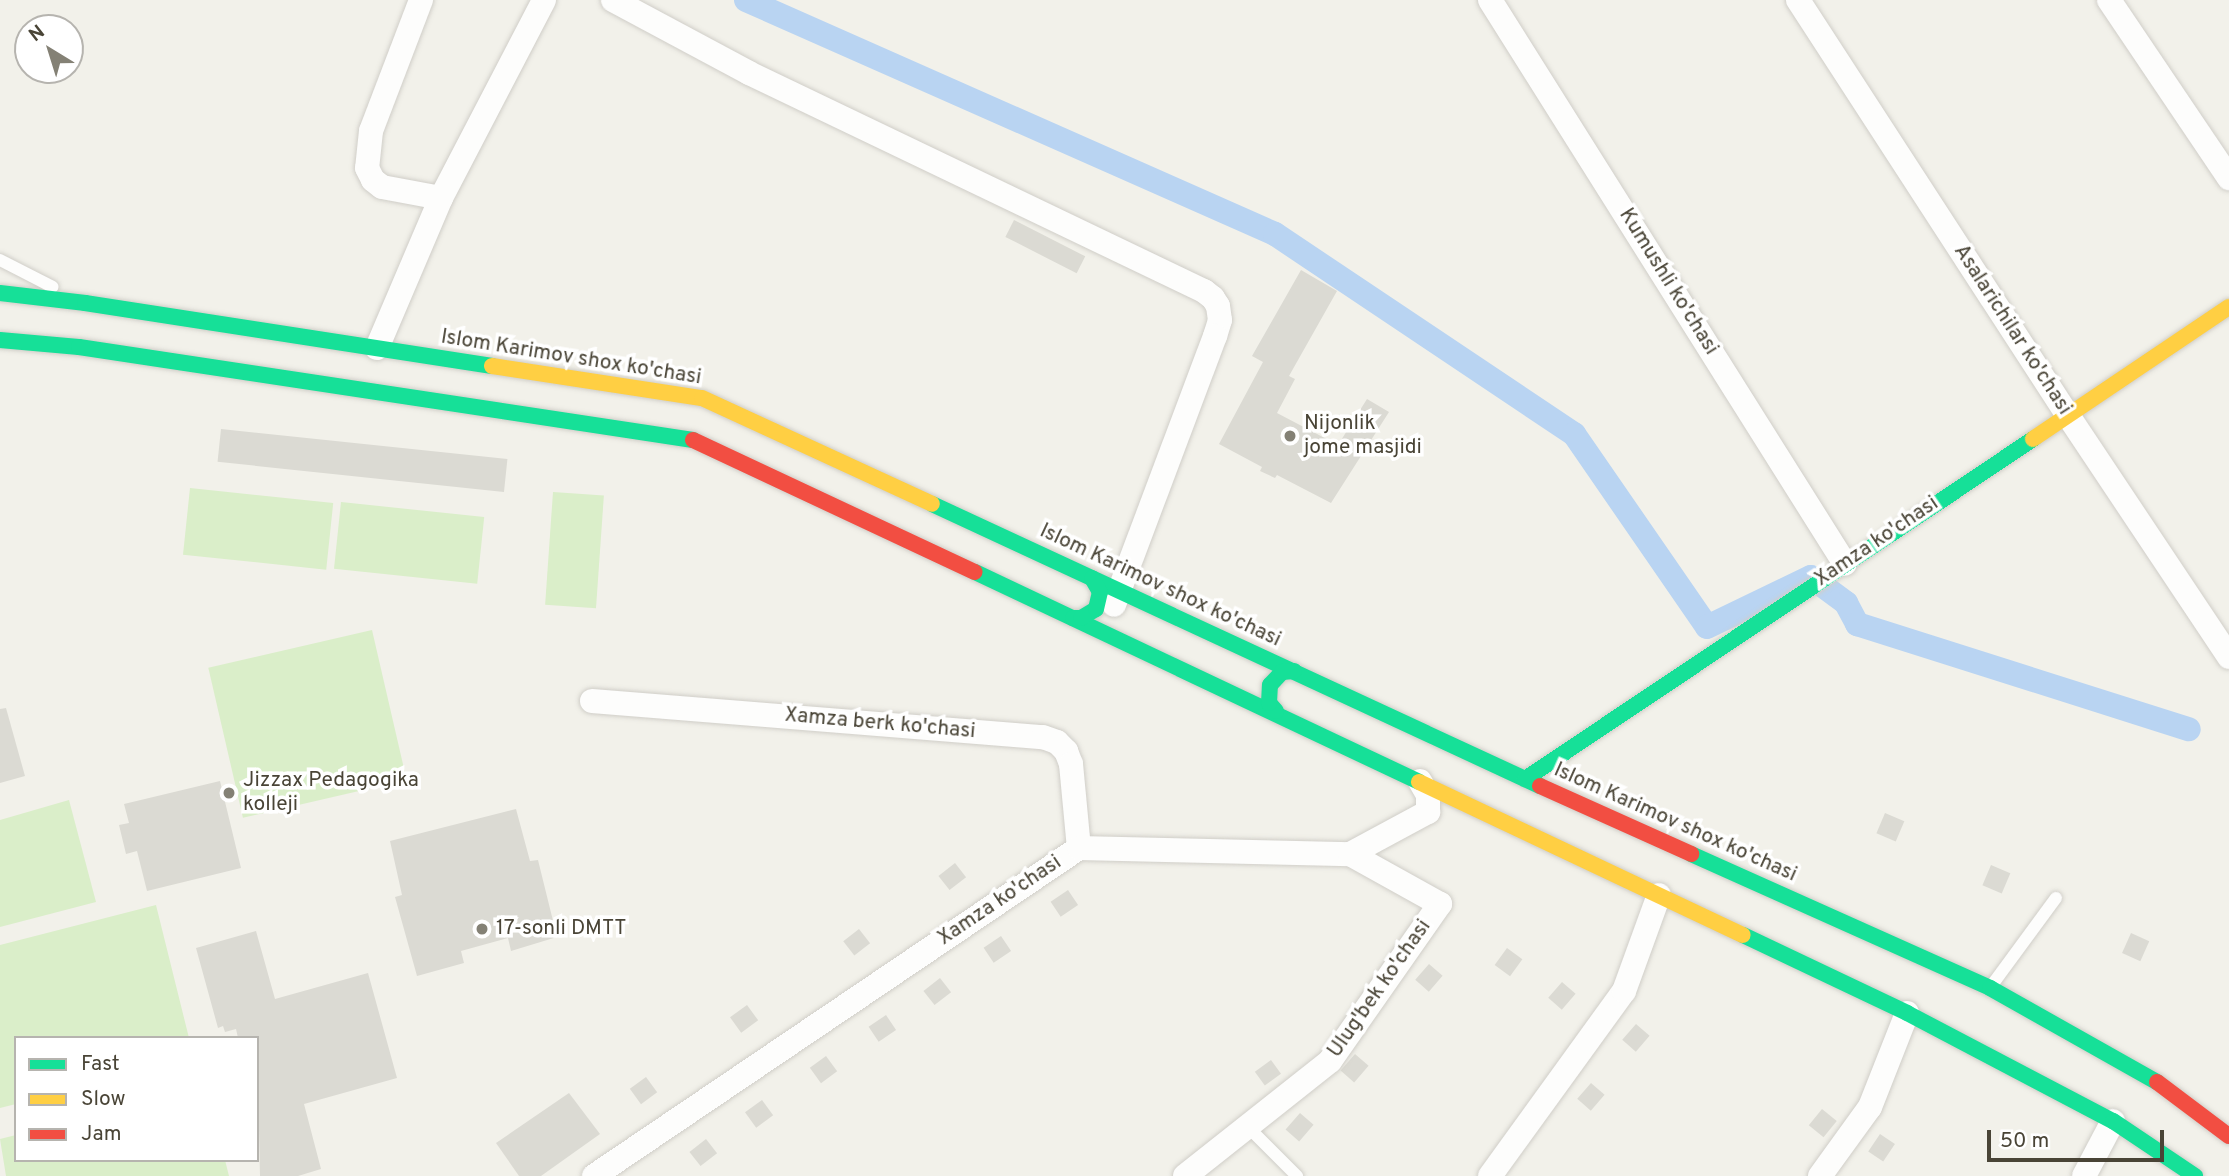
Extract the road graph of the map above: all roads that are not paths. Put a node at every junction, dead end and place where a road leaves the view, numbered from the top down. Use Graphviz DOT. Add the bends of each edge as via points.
graph roads {
  1 [pos="421,0"];
  2 [pos="544,0"];
  3 [pos="613,0"];
  4 [pos="1490,0"];
  5 [pos="1798,0"];
  6 [pos="2109,0"];
  7 [pos="2229,178"];
  8 [pos="441,198"];
  9 [pos="0,260"];
  10 [pos="0,293"];
  11 [pos="85,303"];
  12 [pos="2229,307"];
  13 [pos="0,340"];
  14 [pos="377,348"];
  15 [pos="2067,414"];
  16 [pos="1836,570"];
  17 [pos="1092,578"];
  18 [pos="1121,591"];
  19 [pos="1073,618"];
  20 [pos="1101,631"];
  21 [pos="2229,657"];
  22 [pos="1294,671"];
  23 [pos="592,701"];
  24 [pos="1276,711"];
  25 [pos="1525,779"];
  26 [pos="1420,781"];
  27 [pos="1079,848"];
  28 [pos="1350,854"];
  29 [pos="1659,895"];
  30 [pos="2056,898"];
  31 [pos="1990,988"];
  32 [pos="1907,1013"];
  33 [pos="2113,1121"];
  34 [pos="1247,1126"];
  35 [pos="2229,1136"];
  36 [pos="594,1176"];
  37 [pos="1185,1176"];
  38 [pos="1297,1176"];
  39 [pos="1490,1176"];
  40 [pos="1820,1176"];
  41 [pos="2084,1176"];
  42 [pos="2195,1176"];
  1 -- 8 [label="street" via="371,131 368,168 382,187"];
  2 -- 8 [label="street"];
  3 -- 18 [label="street" via="749,72 1213,298 1220,320 1215,336"];
  4 -- 16 [label="street, Kumushli ko'chasi"];
  5 -- 15 [label="street, Asalarichilar ko'chasi"];
  6 -- 7 [label="street"];
  8 -- 14 [label="street"];
  9 -- 11 [label="lane"];
  10 -- 11 [label="main road, Islom Karimov shox ko'chasi"];
  11 -- 14 [label="main road, Islom Karimov shox ko'chasi"];
  12 -- 15 [label="main road, Xamza ko'chasi"];
  13 -- 19 [label="main road" via="79,347 699,441"];
  14 -- 17 [label="main road, Islom Karimov shox ko'chasi" via="702,398"];
  15 -- 16 [label="main road, Xamza ko'chasi"];
  15 -- 21 [label="street, Asalarichilar ko'chasi"];
  16 -- 25 [label="main road, Xamza ko'chasi"];
  17 -- 18 [label="main road, Islom Karimov shox ko'chasi"];
  17 -- 19 [label="main road" via="1100,592 1096,609"];
  18 -- 20 [label="street"];
  18 -- 22 [label="main road, Islom Karimov shox ko'chasi"];
  19 -- 20 [label="main road"];
  20 -- 24 [label="main road"];
  22 -- 24 [label="main road" via="1282,672 1270,685 1269,703"];
  22 -- 25 [label="main road, Islom Karimov shox ko'chasi"];
  23 -- 27 [label="street, Xamza berk ko'chasi" via="1043,737 1066,751"];
  24 -- 26 [label="main road"];
  25 -- 31 [label="main road, Islom Karimov shox ko'chasi"];
  26 -- 28 [label="street, Xamza ko'chasi" via="1428,794 1428,812"];
  26 -- 29 [label="main road"];
  27 -- 28 [label="street, Xamza ko'chasi"];
  27 -- 36 [label="street, Xamza ko'chasi"];
  28 -- 34 [label="street, Ulug'bek ko'chasi" via="1440,904 1330,1061"];
  29 -- 32 [label="main road"];
  29 -- 39 [label="street" via="1623,991"];
  30 -- 31 [label="lane"];
  31 -- 35 [label="main road, Islom Karimov shox ko'chasi" via="2171,1090"];
  32 -- 33 [label="main road"];
  32 -- 40 [label="street" via="1870,1107"];
  33 -- 41 [label="street"];
  33 -- 42 [label="main road"];
  34 -- 37 [label="street, Ulug'bek ko'chasi"];
  34 -- 38 [label="lane"];
}
